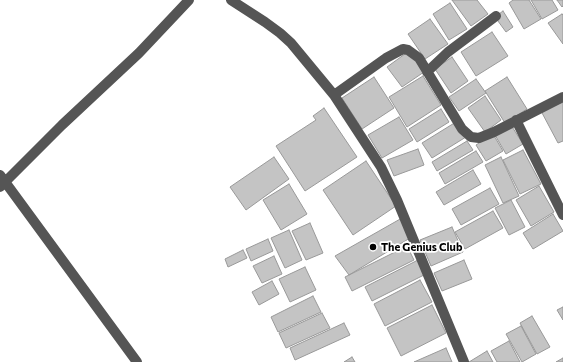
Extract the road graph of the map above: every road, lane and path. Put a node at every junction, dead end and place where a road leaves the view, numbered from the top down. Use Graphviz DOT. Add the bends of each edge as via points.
graph roads {
  1 [pos="189,0"];
  2 [pos="231,0"];
  3 [pos="496,16"];
  4 [pos="427,72"];
  5 [pos="334,95"];
  6 [pos="563,97"];
  7 [pos="516,120"];
  8 [pos="2,181"];
  9 [pos="563,215"];
  10 [pos="136,362"];
  11 [pos="464,362"];
  1 -- 8 [label="street" via="139,53"];
  2 -- 5 [label="street" via="291,43"];
  3 -- 4 [label="street" via="448,52"];
  4 -- 5 [label="street" via="419,58 403,49"];
  4 -- 7 [label="street" via="462,129 471,137 479,138"];
  5 -- 11 [label="street" via="381,167"];
  6 -- 7 [label="street"];
  7 -- 9 [label="street"];
  8 -- 10 [label="street"];
}
